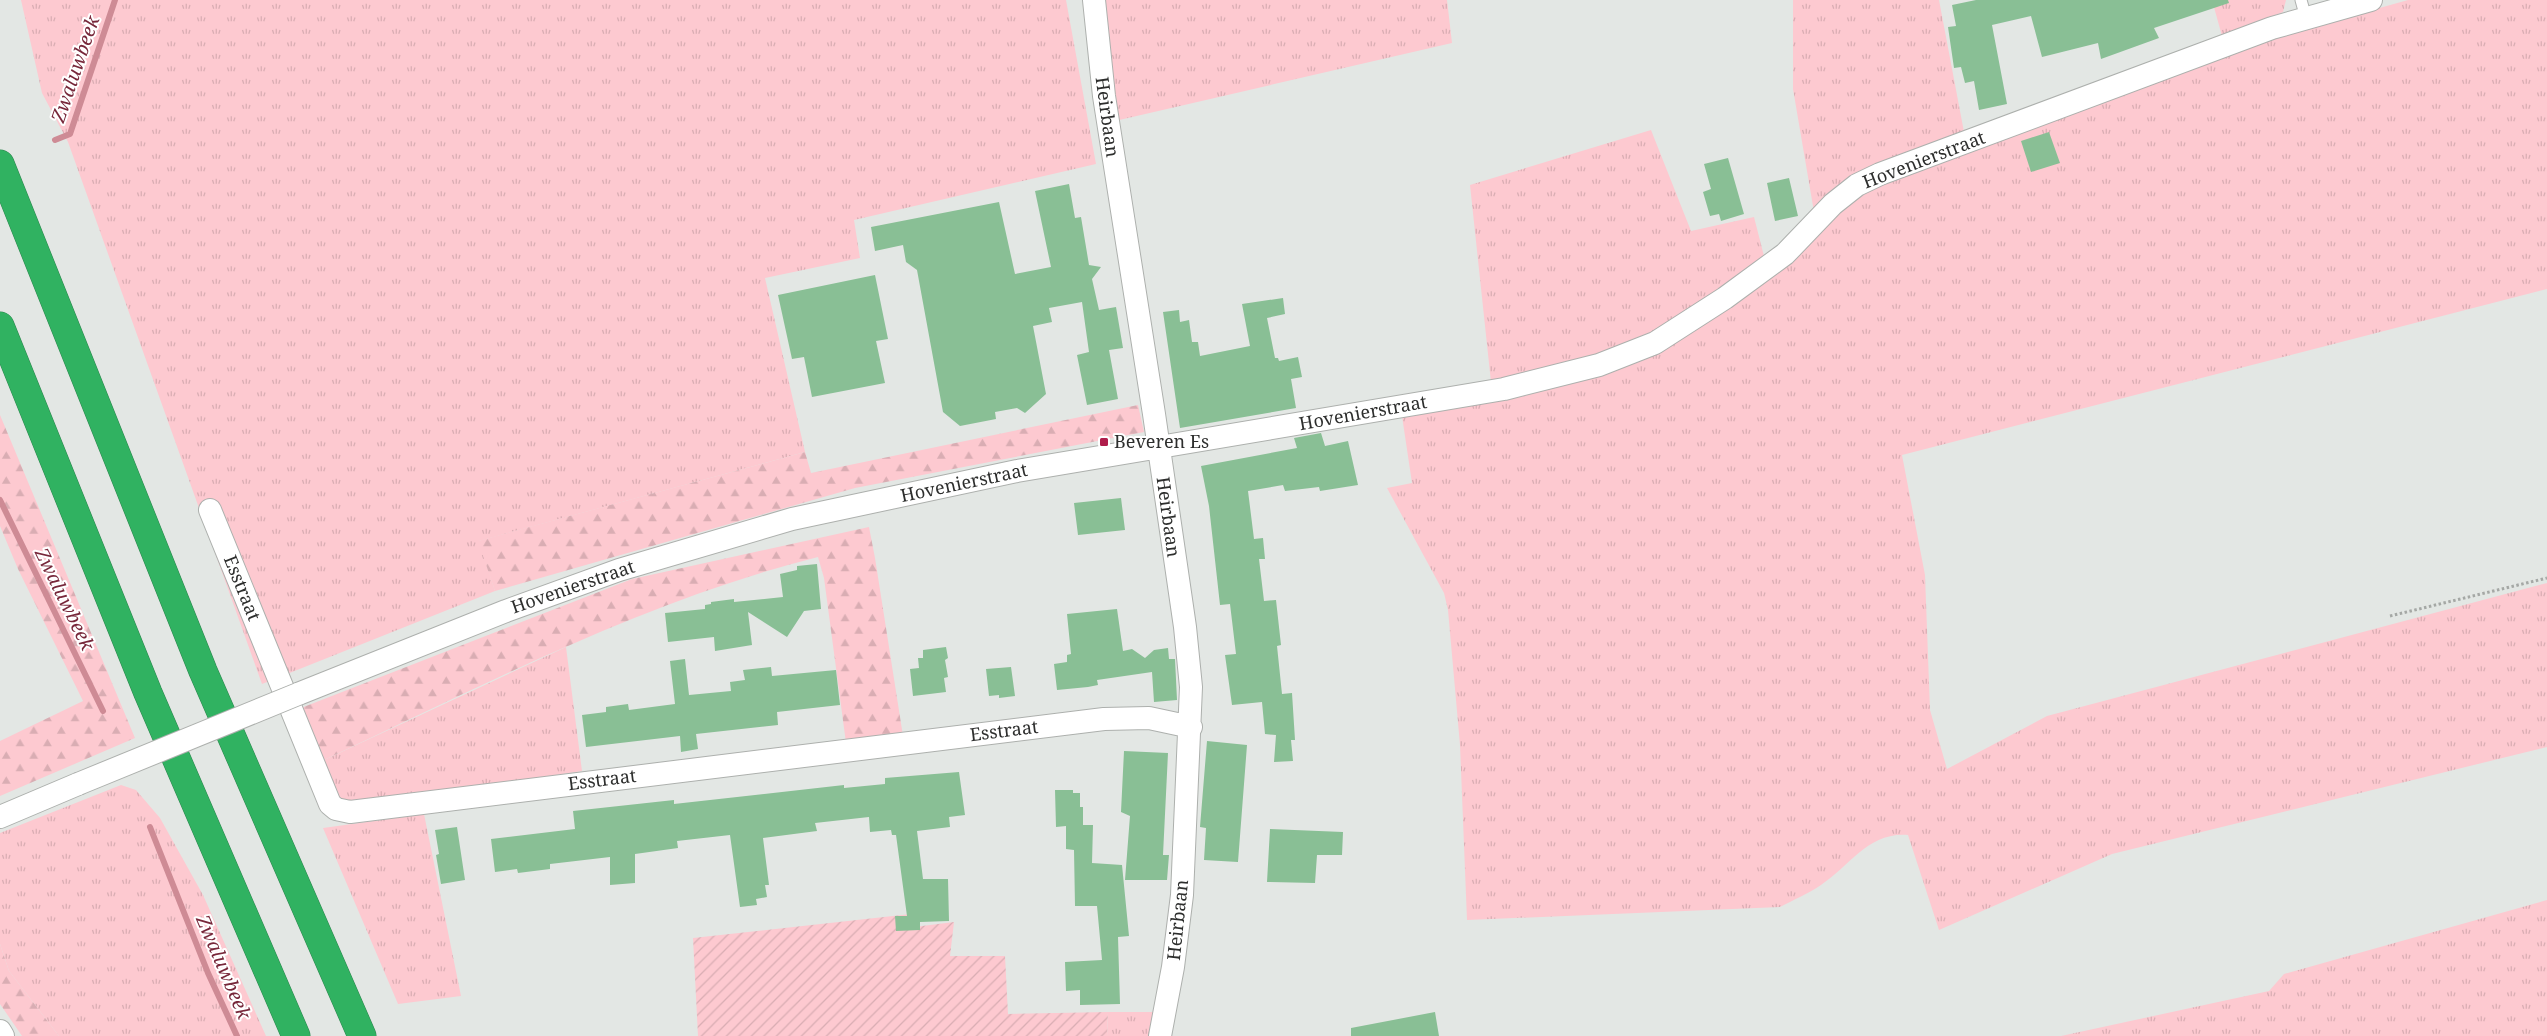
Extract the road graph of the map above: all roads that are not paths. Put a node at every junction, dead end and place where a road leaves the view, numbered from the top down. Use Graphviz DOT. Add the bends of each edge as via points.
graph roads {
  1 [pos="1094,0"];
  2 [pos="2371,0"];
  3 [pos="2304,9"];
  4 [pos="0,164"];
  5 [pos="0,326"];
  6 [pos="1158,448"];
  7 [pos="210,510"];
  8 [pos="1191,727"];
  9 [pos="0,818"];
  10 [pos="0,1031"];
  11 [pos="3,1036"];
  12 [pos="296,1036"];
  13 [pos="362,1036"];
  14 [pos="1160,1036"];
  1 -- 6 [label="street, Heirbaan" via="1105,106"];
  2 -- 3 [label="street, Hovenierstraat"];
  3 -- 6 [label="street, Hovenierstraat" via="1857,185 1833,204 1785,254 1725,298 1655,342 1599,366 1504,389"];
  4 -- 13 [label="highway" via="203,671"];
  5 -- 12 [label="highway" via="148,693"];
  6 -- 8 [label="street, Heirbaan" via="1185,627"];
  6 -- 9 [label="street, Hovenierstraat, bridge" via="1017,471 792,519 619,570 298,694"];
  7 -- 8 [label="street, Esstraat" via="330,804 342,811 1104,719 1149,718"];
  8 -- 14 [label="street, Heirbaan" via="1182,895 1174,967"];
  10 -- 11 [label="street"];
}
